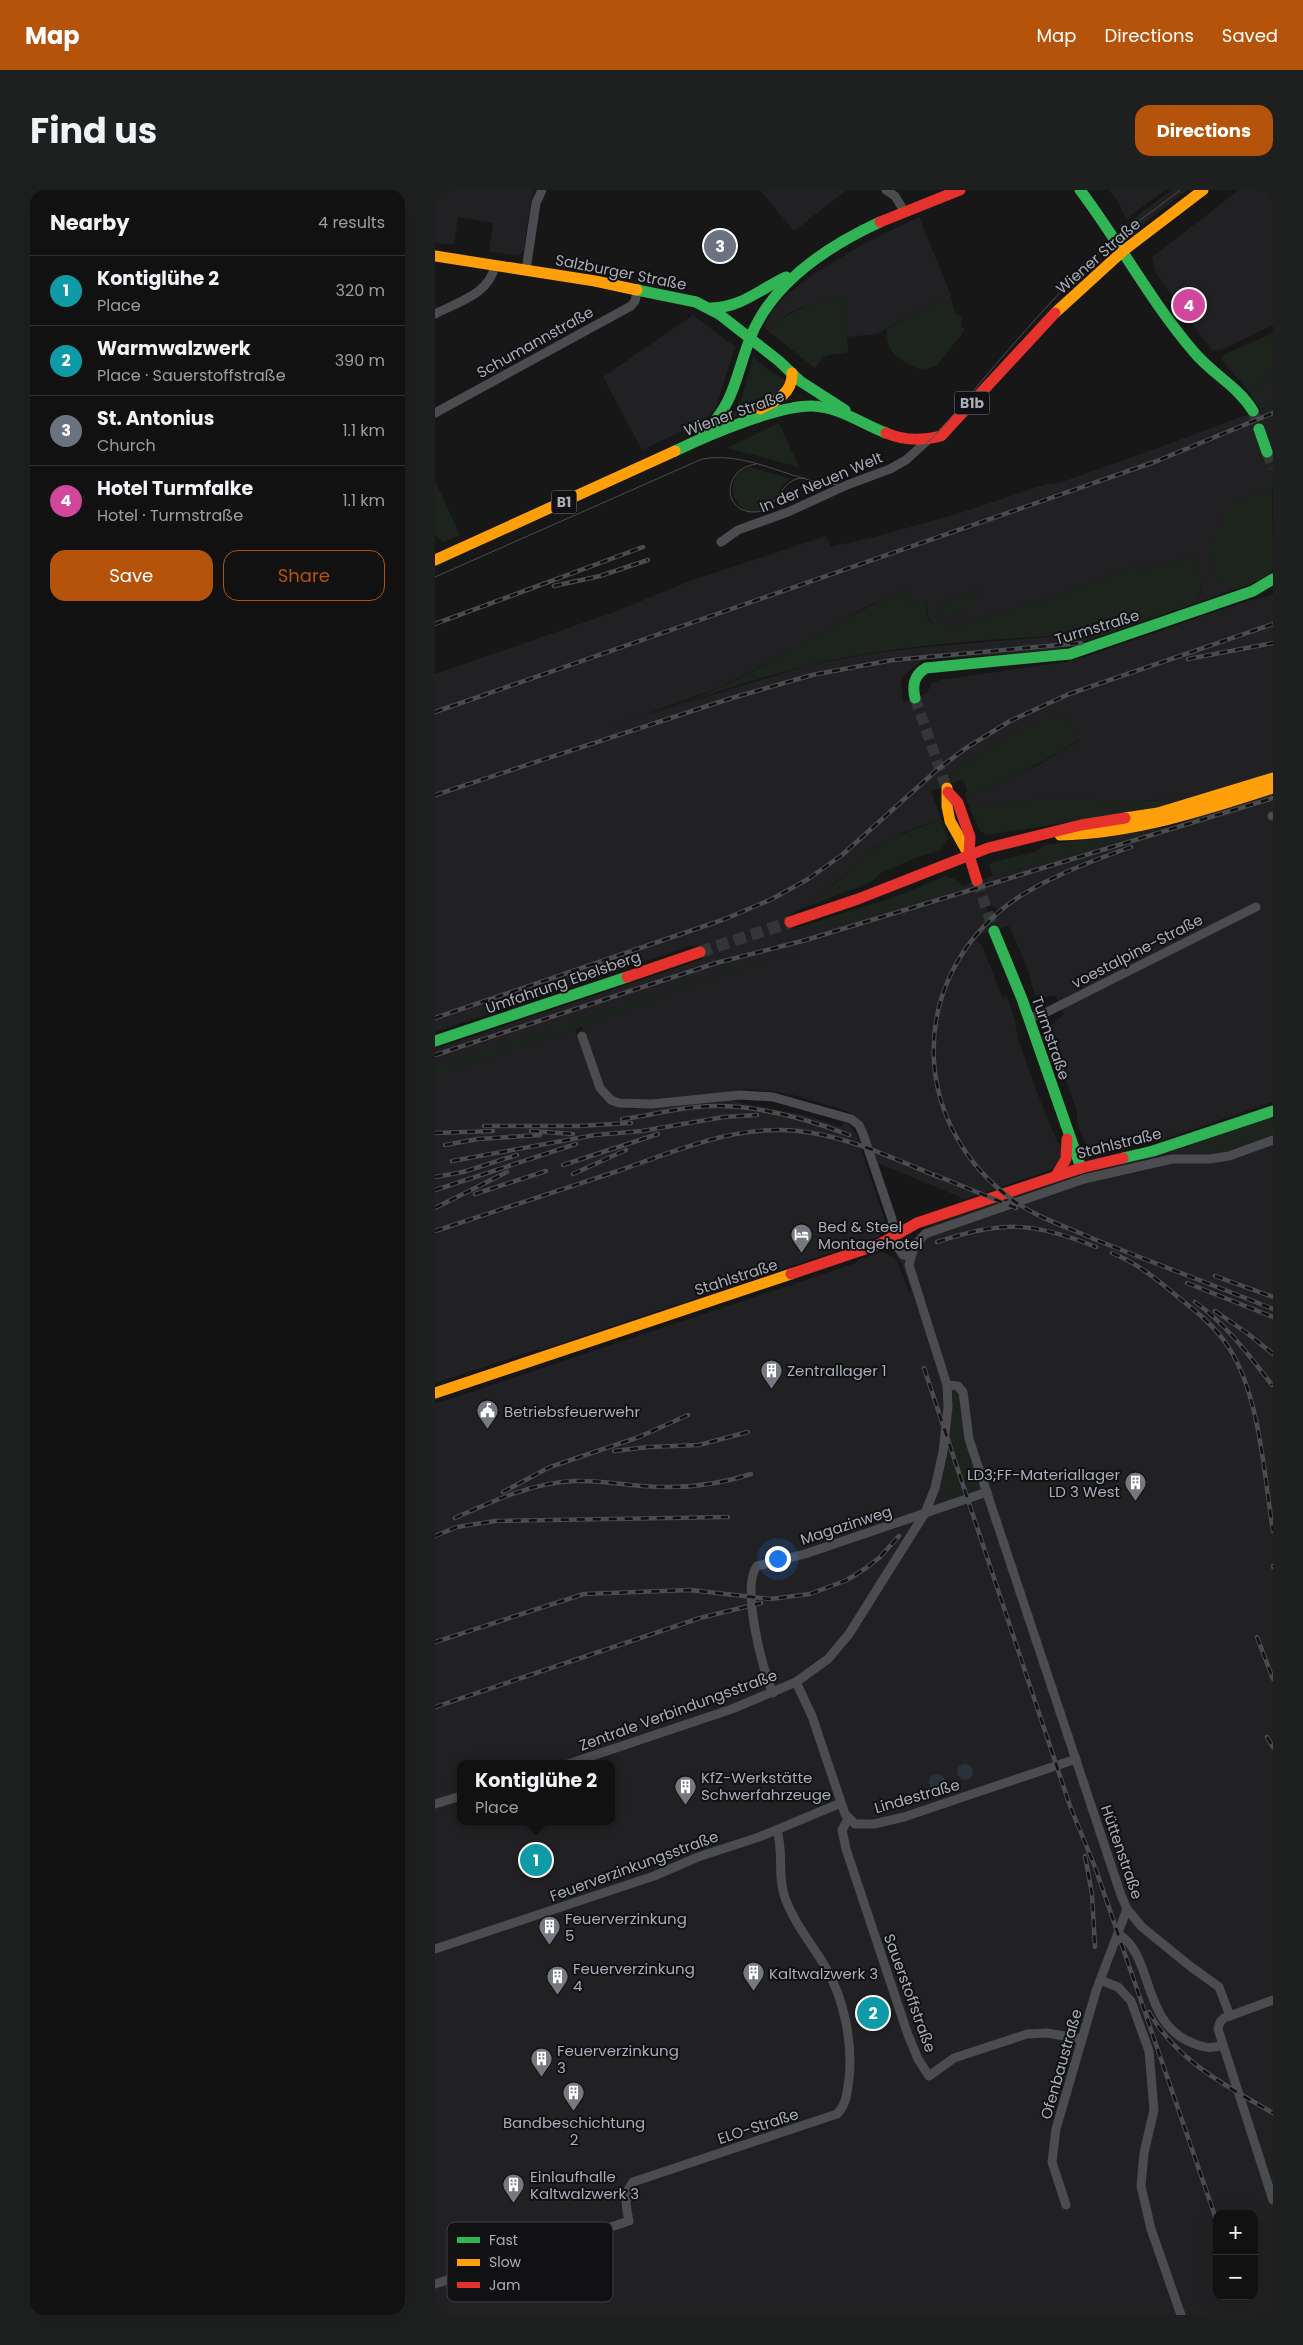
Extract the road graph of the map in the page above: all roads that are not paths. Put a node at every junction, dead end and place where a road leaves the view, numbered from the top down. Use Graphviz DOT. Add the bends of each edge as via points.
graph roads {
  1 [pos="542,190"];
  2 [pos="886,190"];
  3 [pos="960,190"];
  4 [pos="1080,190"];
  5 [pos="1203,190"];
  6 [pos="904,211"];
  7 [pos="1123,251"];
  8 [pos="435,256"];
  9 [pos="495,265"];
  10 [pos="526,270"];
  11 [pos="798,272"];
  12 [pos="638,288"];
  13 [pos="711,308"];
  14 [pos="435,314"];
  15 [pos="750,338"];
  16 [pos="792,373"];
  17 [pos="1253,411"];
  18 [pos="435,412"];
  19 [pos="855,417"];
  20 [pos="728,428"];
  21 [pos="1259,429"];
  22 [pos="929,440"];
  23 [pos="692,443"];
  24 [pos="1267,452"];
  25 [pos="721,542"];
  26 [pos="435,560"];
  27 [pos="1273,579"];
  28 [pos="915,698"];
  29 [pos="1273,778"];
  30 [pos="1273,788"];
  31 [pos="947,790"];
  32 [pos="1048,834"];
  33 [pos="969,855"];
  34 [pos="977,881"];
  35 [pos="1256,907"];
  36 [pos="790,922"];
  37 [pos="994,931"];
  38 [pos="701,952"];
  39 [pos="1029,1018"];
  40 [pos="582,1036"];
  41 [pos="435,1041"];
  42 [pos="1273,1111"];
  43 [pos="1067,1127"];
  44 [pos="1273,1140"];
  45 [pos="1081,1168"];
  46 [pos="1057,1176"];
  47 [pos="1084,1179"];
  48 [pos="895,1236"];
  49 [pos="910,1257"];
  50 [pos="947,1385"];
  51 [pos="435,1393"];
  52 [pos="987,1492"];
  53 [pos="925,1513"];
  54 [pos="796,1682"];
  55 [pos="773,1693"];
  56 [pos="1076,1759"];
  57 [pos="580,1760"];
  58 [pos="457,1797"];
  59 [pos="435,1804"];
  60 [pos="841,1804"];
  61 [pos="848,1819"];
  62 [pos="777,1830"];
  63 [pos="1127,1909"];
  64 [pos="1117,1934"];
  65 [pos="435,1949"];
  66 [pos="1100,1980"];
  67 [pos="1273,2000"];
  68 [pos="1230,2016"];
  69 [pos="1082,2039"];
  70 [pos="1222,2046"];
  71 [pos="1273,2200"];
  72 [pos="1066,2204"];
  73 [pos="613,2226"];
  74 [pos="447,2280"];
  75 [pos="435,2284"];
  76 [pos="1181,2315"];
  1 -- 10 [label="street" via="536,203"];
  2 -- 6 [label="street" via="895,196"];
  3 -- 6 [label="main road"];
  4 -- 7 [label="main road"];
  5 -- 7 [label="main road, Wiener Straße / B1b"];
  6 -- 11 [label="main road" via="848,240"];
  7 -- 17 [label="main road" via="1195,353 1209,369 1243,396"];
  7 -- 22 [label="main road, Wiener Straße / B1b" via="1053,315 946,432"];
  8 -- 9 [label="main road, Salzburger Straße"];
  9 -- 10 [label="main road, Salzburger Straße"];
  9 -- 14 [label="street" via="493,275 482,290"];
  10 -- 12 [label="main road, Salzburger Straße"];
  11 -- 13 [label="main road" via="737,306"];
  11 -- 15 [label="main road" via="764,307"];
  12 -- 13 [label="main road, Salzburger Straße"];
  12 -- 18 [label="street, Schumannstraße" via="631,306"];
  13 -- 15 [label="main road, Salzburger Straße"];
  15 -- 16 [label="main road, Salzburger Straße"];
  15 -- 23 [label="main road, B1" via="736,389 726,409 717,422"];
  16 -- 19 [label="main road, Salzburger Straße"];
  16 -- 20 [label="main road, B1" via="793,382 782,398"];
  19 -- 20 [label="main road, Wiener Straße" via="812,406 797,406"];
  19 -- 22 [label="main road, Wiener Straße" via="896,437"];
  20 -- 23 [label="main road, Wiener Straße / B1"];
  21 -- 24 [label="main road"];
  22 -- 25 [label="street, In der Neuen Welt" via="890,469 738,530"];
  23 -- 26 [label="main road, Wiener Straße / B1"];
  27 -- 28 [label="main road, Turmstraße" via="1253,591 1070,654 927,668 915,679"];
  29 -- 32 [label="main road" via="1158,813 1081,825"];
  30 -- 32 [label="main road" via="1161,822 1082,835"];
  31 -- 33 [label="main road" via="958,803 970,837"];
  32 -- 33 [label="main road"];
  33 -- 34 [label="main road"];
  33 -- 36 [label="main road"];
  35 -- 39 [label="street, voestalpine-Straße" via="1047,1012"];
  37 -- 39 [label="main road, Turmstraße"];
  38 -- 41 [label="main road, Umfahrung Ebelsberg"];
  39 -- 43 [label="main road, Turmstraße"];
  40 -- 48 [label="street" via="600,1088 611,1100 619,1103 651,1104 715,1096 759,1096 805,1105 855,1122 863,1134"];
  42 -- 45 [label="main road, Stahlstraße" via="1153,1151"];
  43 -- 45 [label="main road, Turmstraße"];
  43 -- 46 [label="main road, Turmstraße" via="1067,1158"];
  44 -- 47 [label="street" via="1229,1156 1209,1160 1172,1159"];
  45 -- 46 [label="main road, Stahlstraße"];
  45 -- 47 [label="street"];
  46 -- 48 [label="main road, Stahlstraße" via="917,1223"];
  47 -- 49 [label="street" via="932,1230 919,1240"];
  48 -- 49 [label="street" via="899,1250"];
  48 -- 51 [label="main road, Stahlstraße" via="880,1244"];
  49 -- 50 [label="street, Zentrale Verbindungsstraße" via="911,1274"];
  50 -- 52 [label="street, Hüttenstraße" via="958,1386 963,1392 966,1429"];
  50 -- 53 [label="street, Zentrale Verbindungsstraße" via="943,1452 935,1488"];
  52 -- 53 [label="street"];
  52 -- 56 [label="street, Hüttenstraße"];
  53 -- 54 [label="street, Zentrale Verbindungsstraße" via="838,1648 819,1667"];
  53 -- 55 [label="street, Magazinweg" via="805,1554 757,1566 751,1579 754,1617 762,1666"];
  54 -- 55 [label="street, Zentrale Verbindungsstraße"];
  54 -- 60 [label="street" via="812,1716"];
  55 -- 57 [label="street, Zentrale Verbindungsstraße"];
  56 -- 61 [label="street, Lindestraße" via="887,1821 857,1824"];
  56 -- 63 [label="street, Hüttenstraße"];
  58 -- 59 [label="street"];
  60 -- 61 [label="street"];
  60 -- 62 [label="street, Feuerverzinkungsstraße"];
  61 -- 69 [label="street, Sauerstoffstraße" via="842,1830 847,1849 908,2035 929,2076 954,2058 1027,2034 1047,2032"];
  62 -- 65 [label="street, Feuerverzinkungsstraße" via="698,1856 654,1876"];
  62 -- 73 [label="street, ELO-Straße" via="781,1850 780,1879 785,1897 805,1938 831,1978 849,2034 850,2064 843,2108 837,2114 633,2182 626,2192 629,2221"];
  63 -- 64 [label="street, Hüttenstraße"];
  63 -- 68 [label="street" via="1167,1949 1219,1987"];
  64 -- 66 [label="street, Ofenbaustraße"];
  64 -- 70 [label="street" via="1132,1946 1153,2000 1170,2029 1181,2038 1203,2047"];
  66 -- 69 [label="street, Ofenbaustraße"];
  66 -- 76 [label="street" via="1118,1987 1131,2001 1149,2051 1154,2110 1141,2186 1151,2229"];
  67 -- 68 [label="street"];
  68 -- 70 [label="street" via="1218,2025"];
  69 -- 72 [label="street, Ofenbaustraße" via="1056,2129 1052,2158"];
  70 -- 71 [label="street"];
  74 -- 75 [label="street, ELO-Straße"];
}
